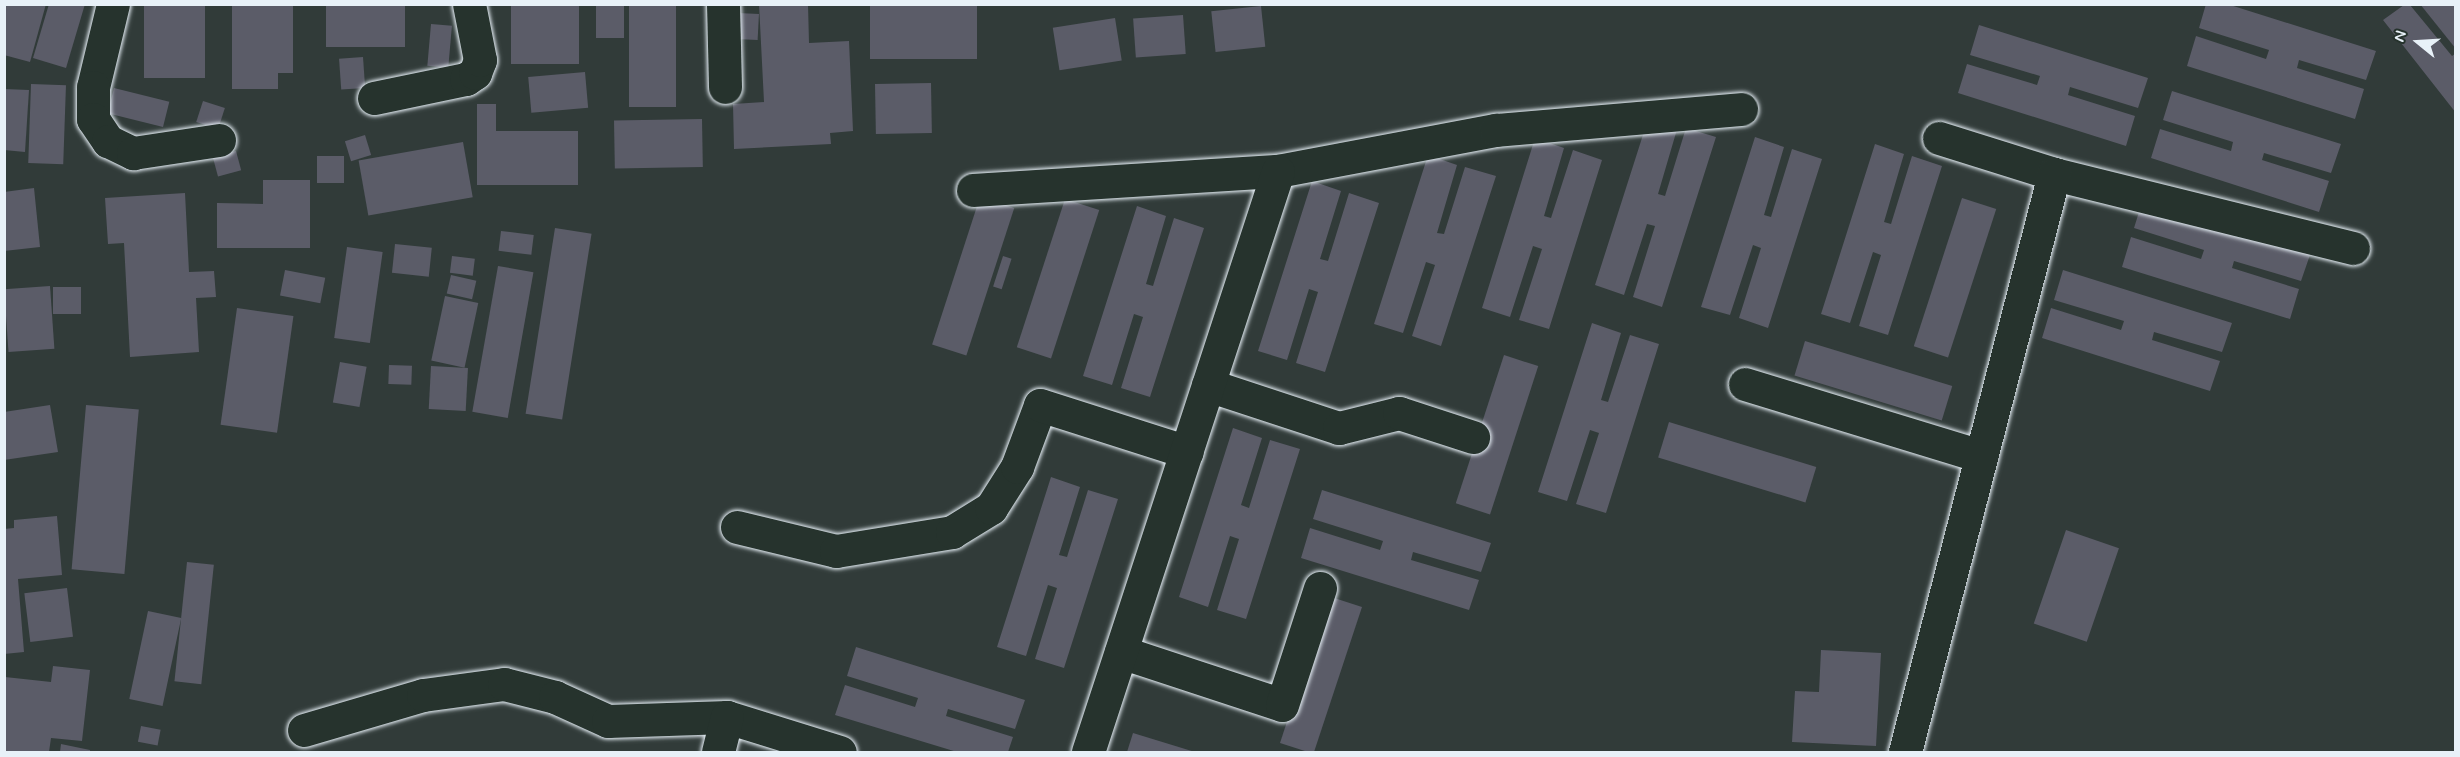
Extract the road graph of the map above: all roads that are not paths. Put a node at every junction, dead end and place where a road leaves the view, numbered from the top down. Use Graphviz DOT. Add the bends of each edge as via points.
graph roads {
  1 [pos="113,4"];
  2 [pos="469,4"];
  3 [pos="723,4"];
  4 [pos="725,87"];
  5 [pos="374,98"];
  6 [pos="1741,109"];
  7 [pos="1939,138"];
  8 [pos="219,140"];
  9 [pos="1278,171"];
  10 [pos="2054,174"];
  11 [pos="974,190"];
  12 [pos="2353,248"];
  13 [pos="1744,384"];
  14 [pos="1208,385"];
  15 [pos="1473,437"];
  16 [pos="1186,452"];
  17 [pos="1981,456"];
  18 [pos="737,527"];
  19 [pos="1320,588"];
  20 [pos="1121,652"];
  21 [pos="727,717"];
  22 [pos="304,730"];
  23 [pos="718,753"];
  24 [pos="840,753"];
  25 [pos="1088,753"];
  26 [pos="1905,753"];
  1 -- 8 [label="street" via="93,87 93,119 108,141 133,153"];
  2 -- 5 [label="street" via="480,60 475,73 466,79"];
  3 -- 4 [label="street"];
  6 -- 9 [label="street" via="1496,130"];
  7 -- 10 [label="street"];
  9 -- 11 [label="street"];
  9 -- 14 [label="street"];
  10 -- 12 [label="street"];
  10 -- 17 [label="street"];
  13 -- 17 [label="street"];
  14 -- 15 [label="street" via="1339,428 1399,413"];
  14 -- 16 [label="street"];
  16 -- 18 [label="street" via="1040,405 1017,467 991,508 952,532 836,551"];
  16 -- 20 [label="street"];
  17 -- 26 [label="street"];
  19 -- 20 [label="street" via="1282,705"];
  20 -- 25 [label="street"];
  21 -- 22 [label="street" via="608,721 555,696 504,684 423,695"];
  21 -- 23 [label="street"];
  21 -- 24 [label="street"];
}
